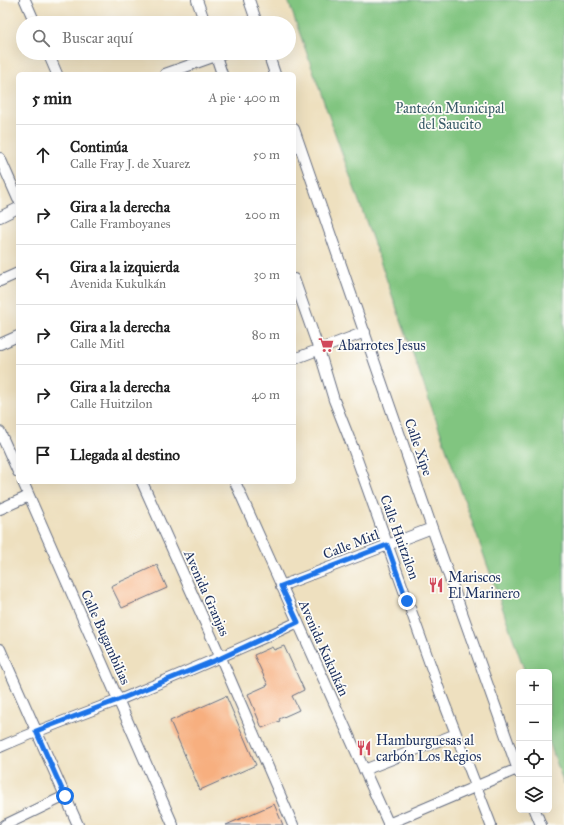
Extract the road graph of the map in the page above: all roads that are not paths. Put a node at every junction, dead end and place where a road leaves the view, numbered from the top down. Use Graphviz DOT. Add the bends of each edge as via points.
graph roads {
  1 [pos="25,0"];
  2 [pos="197,0"];
  3 [pos="249,0"];
  4 [pos="32,16"];
  5 [pos="203,16"];
  6 [pos="255,16"];
  7 [pos="51,60"];
  8 [pos="202,60"];
  9 [pos="219,60"];
  10 [pos="270,60"];
  11 [pos="56,72"];
  12 [pos="170,72"];
  13 [pos="222,72"];
  14 [pos="274,72"];
  15 [pos="296,140"];
  16 [pos="0,158"];
  17 [pos="16,194"];
  18 [pos="16,209"];
  19 [pos="0,217"];
  20 [pos="16,274"];
  21 [pos="0,281"];
  22 [pos="296,285"];
  23 [pos="364,332"];
  24 [pos="16,337"];
  25 [pos="0,344"];
  26 [pos="319,350"];
  27 [pos="296,358"];
  28 [pos="0,432"];
  29 [pos="16,468"];
  30 [pos="24,484"];
  31 [pos="143,484"];
  32 [pos="236,484"];
  33 [pos="29,496"];
  34 [pos="0,509"];
  35 [pos="432,528"];
  36 [pos="387,545"];
  37 [pos="281,586"];
  38 [pos="298,622"];
  39 [pos="0,648"];
  40 [pos="221,658"];
  41 [pos="4,667"];
  42 [pos="118,700"];
  43 [pos="36,731"];
  44 [pos="456,734"];
  45 [pos="0,747"];
  46 [pos="516,765"];
  47 [pos="364,770"];
  48 [pos="516,772"];
  49 [pos="476,786"];
  50 [pos="65,796"];
  51 [pos="536,813"];
  52 [pos="388,824"];
  53 [pos="5,825"];
  54 [pos="78,825"];
  55 [pos="174,825"];
  56 [pos="293,825"];
  57 [pos="491,825"];
  58 [pos="541,825"];
  1 -- 4 [label="street"];
  2 -- 5 [label="street"];
  3 -- 6 [label="street"];
  7 -- 11 [label="street"];
  8 -- 12 [label="street"];
  9 -- 13 [label="street"];
  10 -- 14 [label="street"];
  15 -- 23 [label="street, Calle Xipe"];
  16 -- 17 [label="street"];
  18 -- 19 [label="street"];
  20 -- 21 [label="street"];
  22 -- 26 [label="street, Calle Huitzilon"];
  23 -- 26 [label="street"];
  23 -- 35 [label="street, Calle Xipe"];
  24 -- 25 [label="street"];
  26 -- 27 [label="street"];
  26 -- 36 [label="street, Calle Huitzilon" via="334,400"];
  28 -- 29 [label="street"];
  30 -- 33 [label="street, Calle Bugambilias"];
  31 -- 40 [label="street, Avenida Granjas"];
  32 -- 37 [label="street, Avenida Kukulkán"];
  33 -- 34 [label="street"];
  33 -- 42 [label="street, Calle Bugambilias"];
  35 -- 36 [label="street, Calle Mitl"];
  35 -- 46 [label="street, Calle Xipe"];
  36 -- 37 [label="street, Calle Mitl"];
  36 -- 44 [label="street, Calle Huitzilon"];
  37 -- 38 [label="street, Avenida Kukulkán"];
  38 -- 40 [label="street"];
  38 -- 47 [label="street, Avenida Kukulkán"];
  39 -- 41 [label="street"];
  40 -- 42 [label="street"];
  40 -- 56 [label="street, Avenida Granjas"];
  41 -- 43 [label="street"];
  42 -- 43 [label="street"];
  42 -- 55 [label="street, Calle Bugambilias"];
  43 -- 45 [label="street"];
  43 -- 50 [label="street"];
  44 -- 47 [label="street"];
  44 -- 49 [label="street, Calle Huitzilon"];
  47 -- 52 [label="street, Avenida Kukulkán"];
  48 -- 49 [label="street"];
  49 -- 52 [label="street"];
  49 -- 57 [label="street, Calle Huitzilon"];
  50 -- 53 [label="street"];
  50 -- 54 [label="street"];
  51 -- 58 [label="street"];
}
